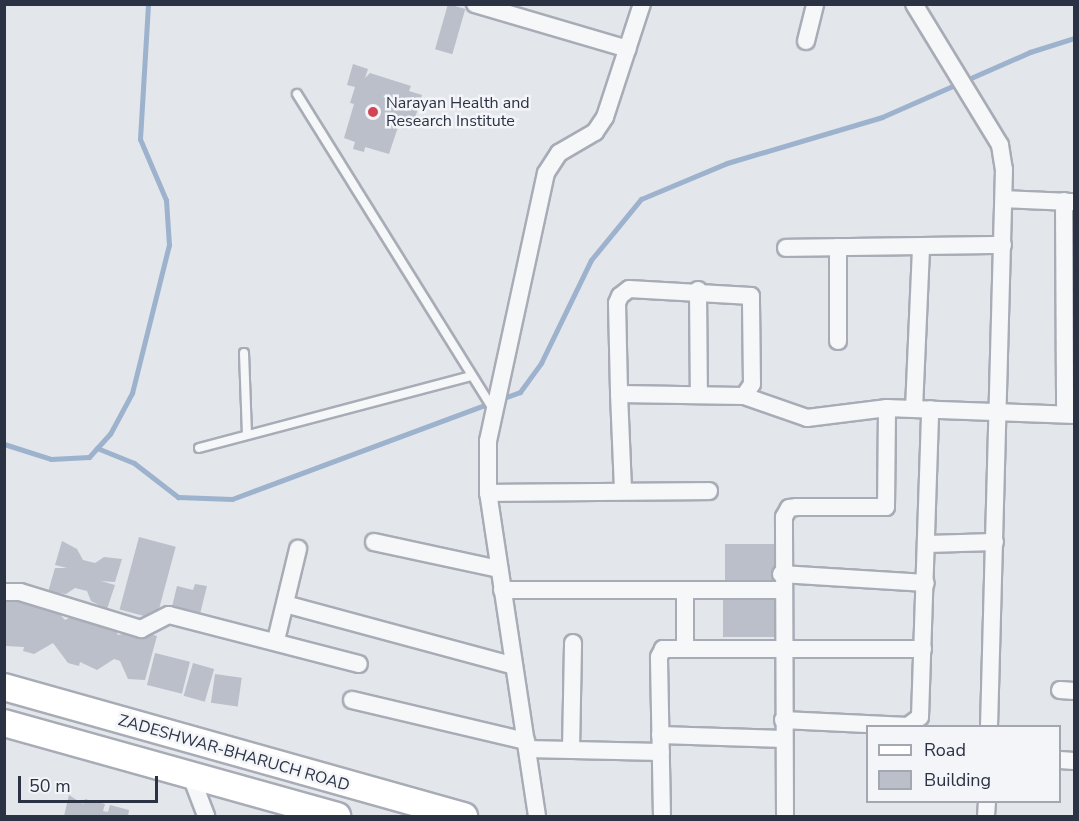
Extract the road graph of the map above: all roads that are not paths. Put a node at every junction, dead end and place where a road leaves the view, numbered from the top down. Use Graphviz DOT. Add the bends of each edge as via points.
graph roads {
  1 [pos="475,4"];
  2 [pos="642,4"];
  3 [pos="815,4"];
  4 [pos="914,4"];
  5 [pos="526,11"];
  6 [pos="806,41"];
  7 [pos="628,49"];
  8 [pos="297,94"];
  9 [pos="1004,199"];
  10 [pos="1069,201"];
  11 [pos="921,246"];
  12 [pos="1003,246"];
  13 [pos="838,247"];
  14 [pos="786,249"];
  15 [pos="698,290"];
  16 [pos="838,341"];
  17 [pos="244,353"];
  18 [pos="472,376"];
  19 [pos="620,394"];
  20 [pos="699,395"];
  21 [pos="744,396"];
  22 [pos="887,408"];
  23 [pos="493,409"];
  24 [pos="922,409"];
  25 [pos="1000,411"];
  26 [pos="1070,415"];
  27 [pos="247,435"];
  28 [pos="200,448"];
  29 [pos="709,490"];
  30 [pos="623,491"];
  31 [pos="488,493"];
  32 [pos="374,542"];
  33 [pos="995,542"];
  34 [pos="927,544"];
  35 [pos="298,549"];
  36 [pos="499,569"];
  37 [pos="782,582"];
  38 [pos="926,583"];
  39 [pos="502,590"];
  40 [pos="685,590"];
  41 [pos="4,592"];
  42 [pos="285,604"];
  43 [pos="276,640"];
  44 [pos="573,643"];
  45 [pos="685,646"];
  46 [pos="782,648"];
  47 [pos="923,649"];
  48 [pos="358,664"];
  49 [pos="514,666"];
  50 [pos="4,687"];
  51 [pos="352,700"];
  52 [pos="783,720"];
  53 [pos="4,723"];
  54 [pos="989,725"];
  55 [pos="783,740"];
  56 [pos="661,743"];
  57 [pos="526,745"];
  58 [pos="571,750"];
  59 [pos="192,778"];
  60 [pos="206,816"];
  61 [pos="337,816"];
  62 [pos="464,816"];
  63 [pos="537,816"];
  64 [pos="662,816"];
  65 [pos="785,816"];
  1 -- 5 [label="street"];
  2 -- 7 [label="street"];
  3 -- 6 [label="street"];
  4 -- 9 [label="street" via="1000,145"];
  5 -- 7 [label="street"];
  7 -- 23 [label="street" via="605,117 595,132 559,153 546,173"];
  8 -- 18 [label="lane"];
  9 -- 10 [label="street"];
  9 -- 12 [label="street"];
  10 -- 26 [label="street"];
  11 -- 12 [label="street"];
  11 -- 13 [label="street"];
  11 -- 24 [label="street"];
  12 -- 25 [label="street"];
  13 -- 14 [label="street"];
  13 -- 16 [label="street"];
  15 -- 19 [label="street" via="623,292 617,303"];
  15 -- 20 [label="street"];
  15 -- 21 [label="street" via="746,294 754,302 752,384"];
  17 -- 27 [label="lane"];
  18 -- 23 [label="lane"];
  18 -- 27 [label="lane"];
  19 -- 20 [label="street"];
  19 -- 30 [label="street"];
  20 -- 21 [label="street"];
  21 -- 22 [label="street" via="807,418"];
  22 -- 24 [label="street"];
  22 -- 37 [label="street" via="886,507 789,508 783,525"];
  23 -- 31 [label="street"];
  24 -- 25 [label="street"];
  24 -- 34 [label="street"];
  25 -- 26 [label="street"];
  25 -- 33 [label="street"];
  27 -- 28 [label="lane"];
  29 -- 30 [label="street"];
  30 -- 31 [label="street"];
  31 -- 36 [label="street"];
  32 -- 36 [label="street"];
  33 -- 34 [label="street"];
  33 -- 54 [label="street"];
  34 -- 38 [label="street"];
  35 -- 42 [label="street"];
  36 -- 39 [label="street"];
  37 -- 38 [label="street"];
  37 -- 40 [label="street"];
  37 -- 46 [label="street"];
  38 -- 47 [label="street"];
  39 -- 40 [label="street"];
  39 -- 49 [label="street"];
  40 -- 45 [label="street"];
  41 -- 43 [label="street" via="20,592 141,629 169,615"];
  42 -- 43 [label="street"];
  42 -- 49 [label="street"];
  43 -- 48 [label="street"];
  44 -- 58 [label="street"];
  45 -- 46 [label="street"];
  45 -- 56 [label="street" via="670,646 659,657"];
  46 -- 47 [label="street"];
  46 -- 52 [label="street"];
  47 -- 52 [label="street" via="920,717 915,723"];
  49 -- 57 [label="street"];
  50 -- 62 [label="main road, ZADESHWAR-BHARUCH ROAD"];
  51 -- 57 [label="street"];
  52 -- 55 [label="street"];
  53 -- 59 [label="main road, ZADESHWAR-BHARUCH ROAD"];
  55 -- 56 [label="street"];
  55 -- 65 [label="street"];
  56 -- 58 [label="street"];
  56 -- 64 [label="street"];
  57 -- 58 [label="street"];
  57 -- 63 [label="street"];
  59 -- 60 [label="street"];
  59 -- 61 [label="main road, ZADESHWAR-BHARUCH ROAD"];
}
